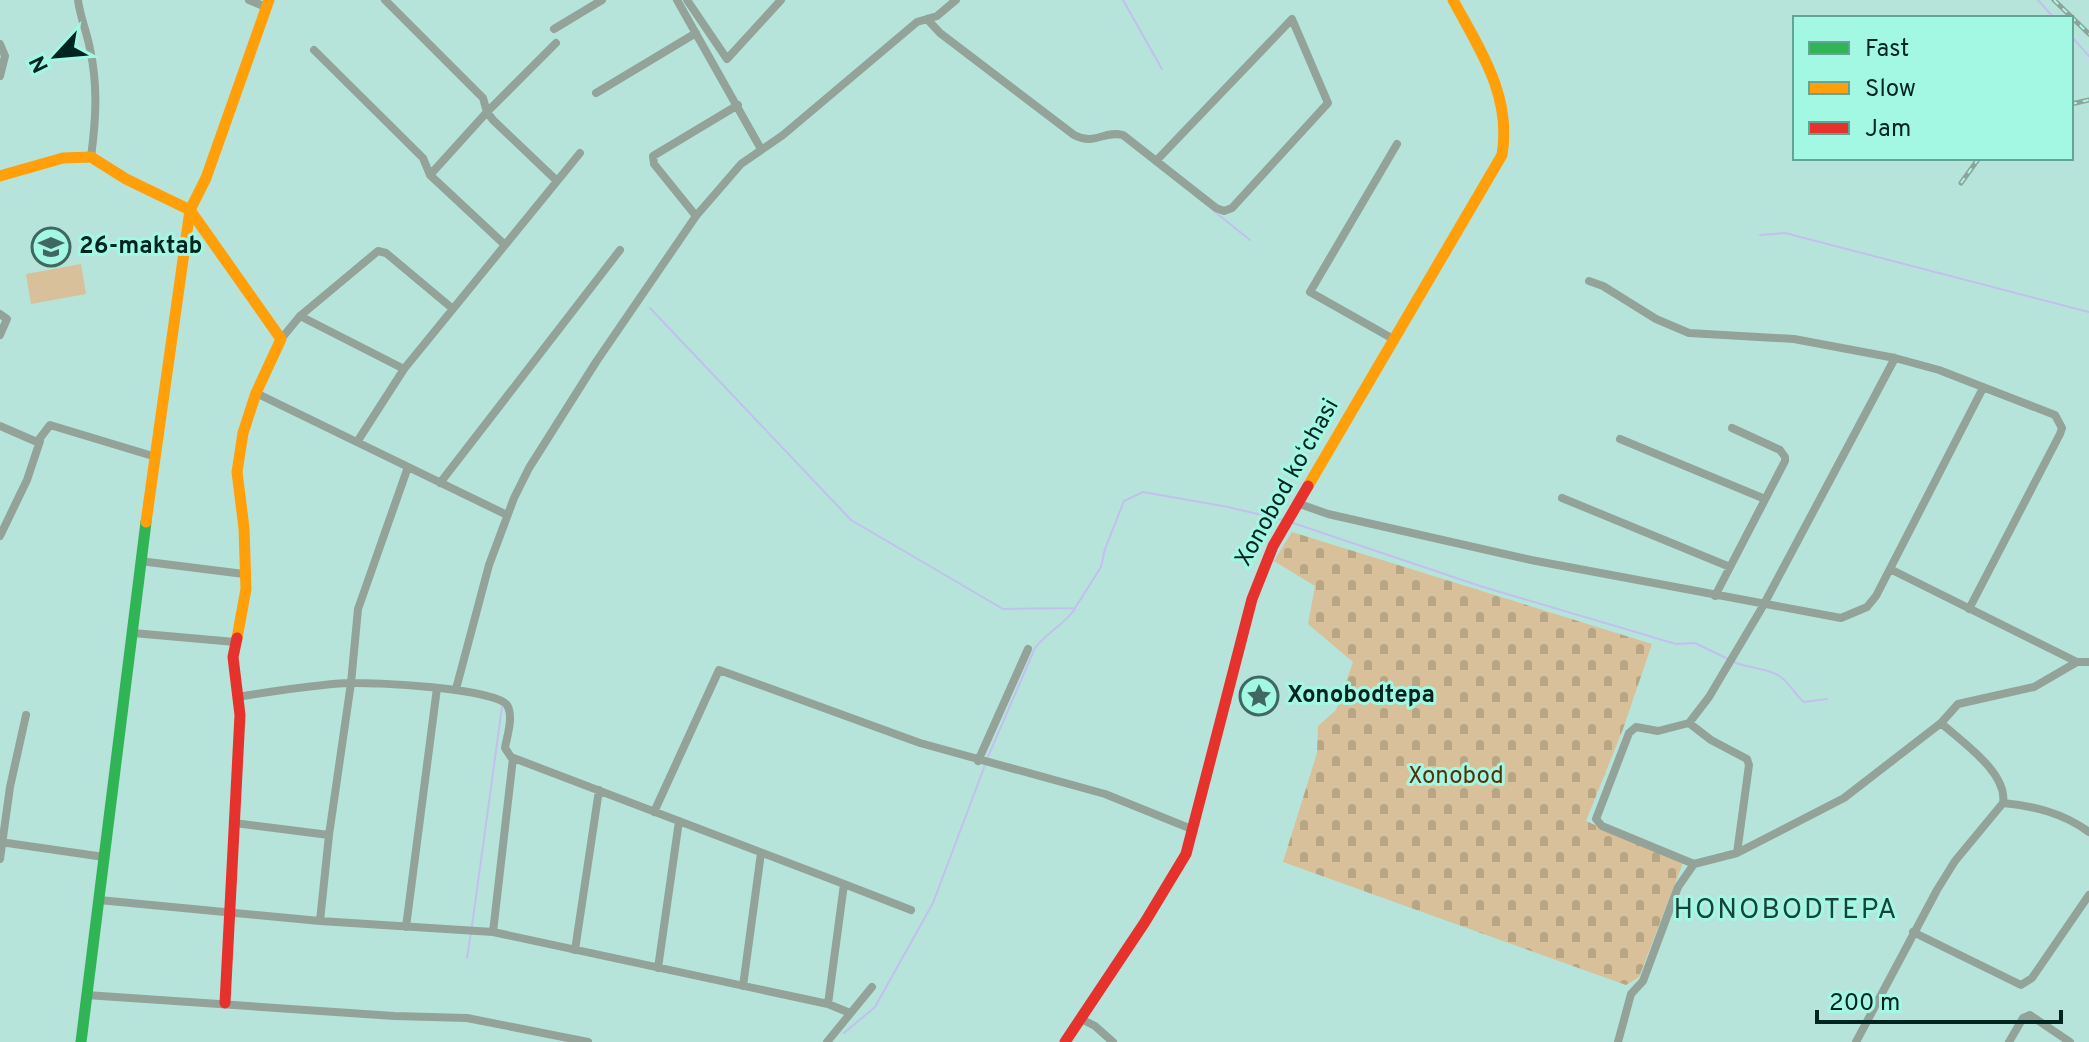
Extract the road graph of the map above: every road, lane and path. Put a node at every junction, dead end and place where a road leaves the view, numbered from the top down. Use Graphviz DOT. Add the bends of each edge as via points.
graph roads {
  1 [pos="78,0"];
  2 [pos="249,0"];
  3 [pos="385,0"];
  4 [pos="602,0"];
  5 [pos="677,0"];
  6 [pos="687,0"];
  7 [pos="781,0"];
  8 [pos="956,0"];
  9 [pos="1453,0"];
  10 [pos="268,4"];
  11 [pos="927,19"];
  12 [pos="554,29"];
  13 [pos="696,33"];
  14 [pos="556,43"];
  15 [pos="0,44"];
  16 [pos="314,50"];
  17 [pos="727,59"];
  18 [pos="717,71"];
  19 [pos="0,76"];
  20 [pos="596,93"];
  21 [pos="738,105"];
  22 [pos="487,112"];
  23 [pos="1397,144"];
  24 [pos="761,149"];
  25 [pos="580,153"];
  26 [pos="91,157"];
  27 [pos="1156,161"];
  28 [pos="430,175"];
  29 [pos="0,176"];
  30 [pos="557,181"];
  31 [pos="190,210"];
  32 [pos="696,216"];
  33 [pos="505,245"];
  34 [pos="620,250"];
  35 [pos="1589,281"];
  36 [pos="453,309"];
  37 [pos="0,314"];
  38 [pos="300,316"];
  39 [pos="0,335"];
  40 [pos="281,339"];
  41 [pos="1395,340"];
  42 [pos="1895,358"];
  43 [pos="404,369"];
  44 [pos="1983,388"];
  45 [pos="256,393"];
  46 [pos="0,426"];
  47 [pos="1732,428"];
  48 [pos="41,435"];
  49 [pos="1620,439"];
  50 [pos="357,442"];
  51 [pos="156,457"];
  52 [pos="408,467"];
  53 [pos="440,483"];
  54 [pos="1562,498"];
  55 [pos="1765,499"];
  56 [pos="1297,503"];
  57 [pos="507,515"];
  58 [pos="0,536"];
  59 [pos="140,561"];
  60 [pos="1730,567"];
  61 [pos="1890,569"];
  62 [pos="244,574"];
  63 [pos="1715,596"];
  64 [pos="1763,606"];
  65 [pos="1969,609"];
  66 [pos="133,633"];
  67 [pos="235,642"];
  68 [pos="1028,649"];
  69 [pos="2077,662"];
  70 [pos="2089,662"];
  71 [pos="351,683"];
  72 [pos="437,688"];
  73 [pos="456,689"];
  74 [pos="237,697"];
  75 [pos="26,715"];
  76 [pos="1689,723"];
  77 [pos="1941,723"];
  78 [pos="513,758"];
  79 [pos="978,761"];
  80 [pos="599,790"];
  81 [pos="2003,803"];
  82 [pos="654,812"];
  83 [pos="679,821"];
  84 [pos="234,823"];
  85 [pos="1194,830"];
  86 [pos="2089,832"];
  87 [pos="329,835"];
  88 [pos="1,842"];
  89 [pos="761,853"];
  90 [pos="1737,853"];
  91 [pos="104,857"];
  92 [pos="0,859"];
  93 [pos="1694,864"];
  94 [pos="844,884"];
  95 [pos="2089,895"];
  96 [pos="99,900"];
  97 [pos="911,910"];
  98 [pos="229,911"];
  99 [pos="320,921"];
  100 [pos="406,927"];
  101 [pos="493,932"];
  102 [pos="1913,932"];
  103 [pos="575,950"];
  104 [pos="658,968"];
  105 [pos="743,986"];
  106 [pos="872,987"];
  107 [pos="86,995"];
  108 [pos="225,1003"];
  109 [pos="828,1004"];
  110 [pos="850,1013"];
  111 [pos="1081,1019"];
  112 [pos="81,1042"];
  113 [pos="588,1042"];
  114 [pos="827,1042"];
  115 [pos="1065,1042"];
  116 [pos="1113,1042"];
  117 [pos="1618,1042"];
  118 [pos="1856,1042"];
  119 [pos="2009,1042"];
  120 [pos="2070,1042"];
  1 -- 26 [label="street" via="95,83"];
  2 -- 10 [label="street"];
  3 -- 22 [label="street" via="483,98"];
  4 -- 12 [label="street"];
  5 -- 13 [label="street"];
  6 -- 17 [label="street"];
  7 -- 17 [label="street"];
  8 -- 11 [label="street"];
  9 -- 41 [label="street, Xonobod koʻchasi" via="1499,91 1507,136 1490,179"];
  10 -- 31 [label="street"];
  11 -- 24 [label="street"];
  11 -- 27 [label="street" via="1074,135 1088,140 1120,134"];
  13 -- 18 [label="street"];
  13 -- 20 [label="street"];
  14 -- 22 [label="street"];
  15 -- 19 [label="street" via="5,56"];
  16 -- 28 [label="street" via="423,158"];
  17 -- 18 [label="street"];
  18 -- 21 [label="street"];
  21 -- 24 [label="street"];
  21 -- 32 [label="street" via="653,156"];
  22 -- 28 [label="street"];
  22 -- 30 [label="street"];
  23 -- 41 [label="street" via="1310,292"];
  24 -- 32 [label="street" via="733,172"];
  25 -- 30 [label="street"];
  26 -- 29 [label="street" via="63,158"];
  26 -- 31 [label="street"];
  27 -- 27 [label="street" via="1220,210 1232,208 1328,103 1292,19"];
  28 -- 33 [label="street"];
  30 -- 33 [label="street"];
  31 -- 40 [label="street"];
  31 -- 51 [label="street"];
  32 -- 57 [label="street" via="529,468"];
  33 -- 36 [label="street"];
  34 -- 53 [label="street"];
  35 -- 42 [label="street" via="1689,333 1794,339"];
  36 -- 38 [label="street" via="378,251"];
  36 -- 43 [label="street"];
  37 -- 39 [label="street" via="7,319"];
  38 -- 40 [label="street"];
  38 -- 43 [label="street"];
  40 -- 45 [label="street"];
  41 -- 56 [label="street, Xonobod koʻchasi"];
  42 -- 44 [label="street"];
  42 -- 64 [label="street"];
  43 -- 50 [label="street"];
  44 -- 61 [label="street"];
  44 -- 65 [label="street" via="2055,415 2062,428"];
  45 -- 50 [label="street"];
  45 -- 62 [label="street" via="237,472"];
  46 -- 48 [label="street" via="37,442"];
  47 -- 55 [label="street" via="1785,457"];
  48 -- 51 [label="street" via="50,425"];
  48 -- 58 [label="street"];
  49 -- 55 [label="street"];
  50 -- 52 [label="street"];
  51 -- 59 [label="street"];
  52 -- 53 [label="street"];
  52 -- 71 [label="street" via="358,609"];
  53 -- 57 [label="street"];
  54 -- 60 [label="street"];
  55 -- 60 [label="street"];
  56 -- 63 [label="street" via="1373,525"];
  56 -- 85 [label="street, Xonobod koʻchasi" via="1252,599"];
  57 -- 73 [label="street"];
  59 -- 62 [label="street"];
  59 -- 66 [label="street"];
  60 -- 63 [label="street"];
  61 -- 64 [label="street" via="1867,607 1841,618"];
  61 -- 65 [label="street"];
  62 -- 67 [label="street"];
  63 -- 64 [label="street"];
  64 -- 76 [label="street"];
  65 -- 69 [label="street"];
  66 -- 67 [label="street"];
  66 -- 91 [label="street"];
  67 -- 74 [label="street"];
  68 -- 79 [label="street"];
  69 -- 70 [label="street"];
  69 -- 77 [label="street" via="2034,687 1958,704"];
  71 -- 72 [label="street"];
  71 -- 74 [label="street"];
  71 -- 87 [label="street"];
  72 -- 73 [label="street"];
  72 -- 100 [label="street"];
  73 -- 78 [label="street" via="507,704 505,752"];
  74 -- 84 [label="street"];
  75 -- 88 [label="street"];
  76 -- 90 [label="street" via="1747,759"];
  76 -- 93 [label="street" via="1658,731 1639,726 1629,733 1596,819"];
  77 -- 81 [label="street" via="1998,779"];
  77 -- 90 [label="street" via="1844,798"];
  78 -- 80 [label="street"];
  78 -- 101 [label="street"];
  79 -- 82 [label="street" via="719,670"];
  79 -- 85 [label="street" via="1084,788"];
  80 -- 82 [label="street"];
  80 -- 103 [label="street"];
  81 -- 86 [label="street" via="2048,811"];
  81 -- 102 [label="street" via="1955,861"];
  82 -- 83 [label="street"];
  83 -- 89 [label="street"];
  83 -- 104 [label="street"];
  84 -- 87 [label="street"];
  84 -- 98 [label="street"];
  85 -- 111 [label="street, Xonobod koʻchasi" via="1172,880"];
  87 -- 99 [label="street"];
  88 -- 91 [label="street"];
  88 -- 92 [label="street"];
  89 -- 94 [label="street"];
  89 -- 105 [label="street"];
  90 -- 93 [label="street"];
  91 -- 96 [label="street"];
  93 -- 117 [label="street" via="1678,887 1643,981 1631,994"];
  94 -- 97 [label="street"];
  94 -- 109 [label="street"];
  95 -- 102 [label="street" via="2032,978 2021,985"];
  96 -- 98 [label="street"];
  96 -- 107 [label="street"];
  98 -- 99 [label="street"];
  98 -- 108 [label="street"];
  99 -- 100 [label="street"];
  100 -- 101 [label="street"];
  101 -- 103 [label="street"];
  102 -- 118 [label="street"];
  103 -- 104 [label="street"];
  104 -- 105 [label="street"];
  105 -- 109 [label="street"];
  106 -- 110 [label="street"];
  107 -- 108 [label="street"];
  107 -- 112 [label="street"];
  108 -- 113 [label="street" via="467,1018"];
  109 -- 110 [label="street"];
  110 -- 114 [label="street"];
  111 -- 115 [label="street, Xonobod koʻchasi"];
  111 -- 116 [label="street"];
  119 -- 120 [label="street" via="2030,1015"];
}
